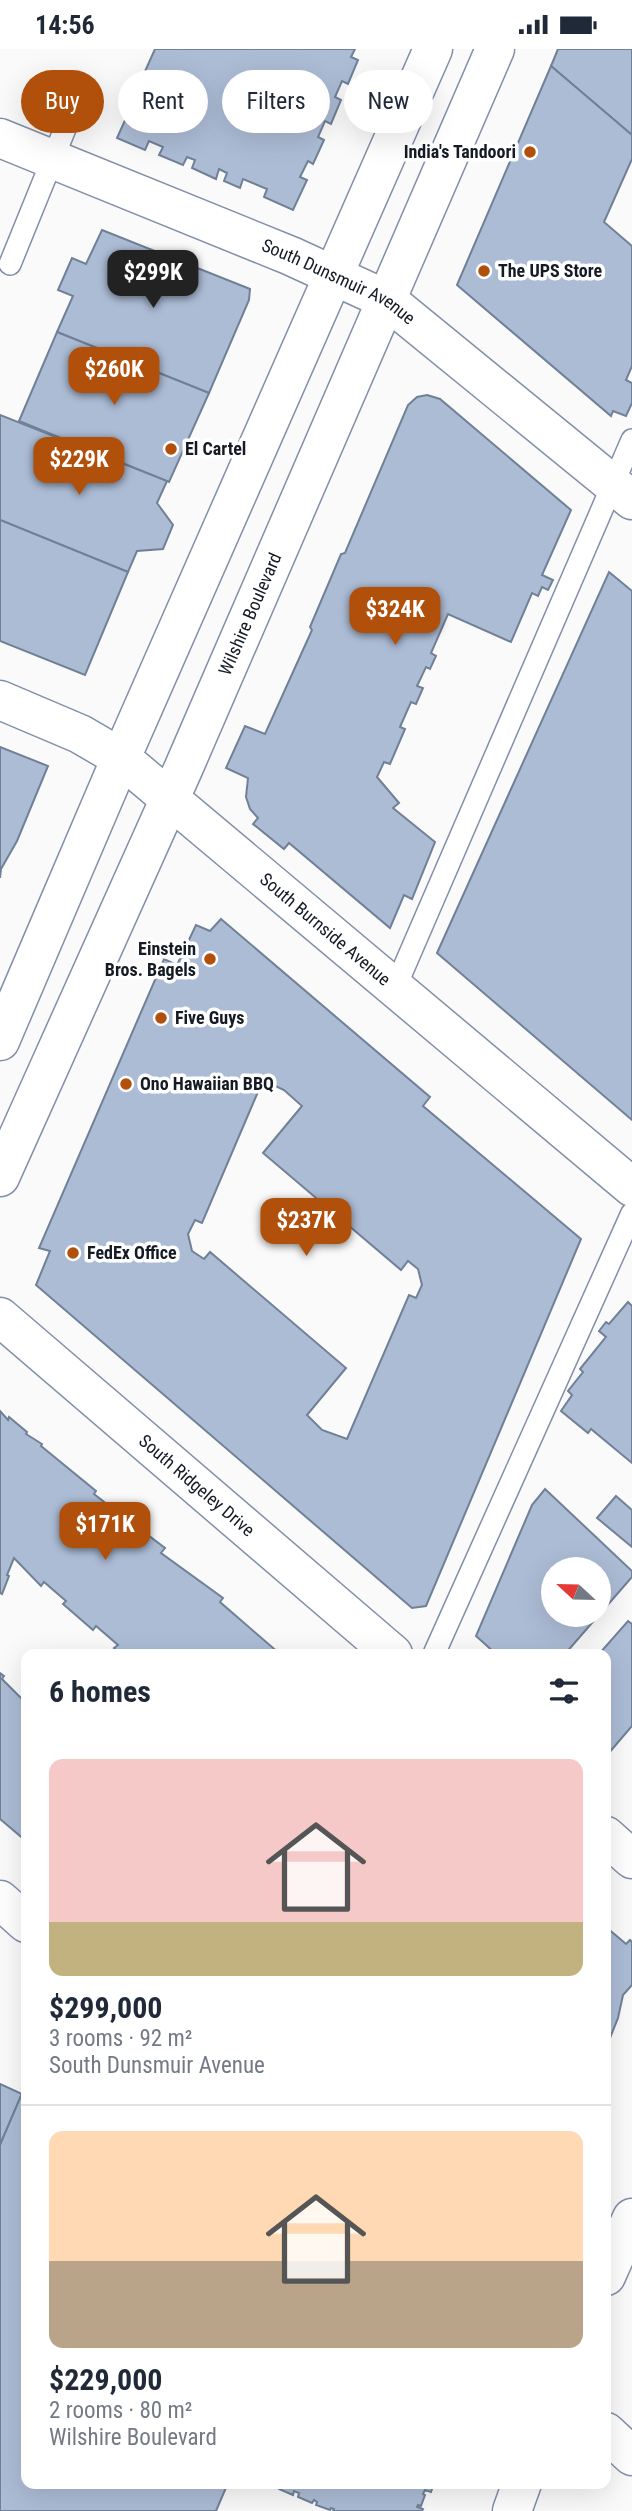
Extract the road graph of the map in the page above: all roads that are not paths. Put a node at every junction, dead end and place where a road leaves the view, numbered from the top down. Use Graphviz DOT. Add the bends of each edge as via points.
graph roads {
  1 [pos="433,49"];
  2 [pos="495,49"];
  3 [pos="63,133"];
  4 [pos="0,138"];
  5 [pos="52,159"];
  6 [pos="10,264"];
  7 [pos="333,275"];
  8 [pos="387,300"];
  9 [pos="632,440"];
  10 [pos="623,491"];
  11 [pos="0,700"];
  12 [pos="121,758"];
  13 [pos="170,799"];
  14 [pos="394,988"];
  15 [pos="0,1041"];
  16 [pos="0,1177"];
  17 [pos="632,1187"];
  18 [pos="632,1213"];
  19 [pos="0,1317"];
  20 [pos="387,1649"];
  21 [pos="436,1649"];
  22 [pos="611,1840"];
  23 [pos="632,1859"];
  24 [pos="0,1900"];
  25 [pos="21,1919"];
  26 [pos="632,2218"];
  27 [pos="611,2265"];
  28 [pos="611,2437"];
  29 [pos="632,2456"];
  30 [pos="520,2489"];
  31 [pos="512,2511"];
  1 -- 7 [label="main road"];
  2 -- 8 [label="main road, Wilshire Boulevard"];
  3 -- 5 [label="lane"];
  4 -- 5 [label="main road, South Dunsmuir Avenue"];
  5 -- 6 [label="lane"];
  5 -- 7 [label="main road, South Dunsmuir Avenue"];
  7 -- 8 [label="main road, South Dunsmuir Avenue"];
  7 -- 12 [label="main road"];
  8 -- 10 [label="main road, South Dunsmuir Avenue"];
  8 -- 13 [label="main road, Wilshire Boulevard"];
  9 -- 10 [label="lane"];
  10 -- 14 [label="lane"];
  11 -- 12 [label="main road, South Burnside Avenue" via="80,734"];
  12 -- 13 [label="main road, South Burnside Avenue"];
  12 -- 15 [label="main road"];
  13 -- 14 [label="main road, South Burnside Avenue"];
  13 -- 16 [label="main road, Wilshire Boulevard"];
  14 -- 17 [label="main road, South Burnside Avenue"];
  18 -- 21 [label="lane"];
  19 -- 20 [label="main road, South Ridgeley Drive"];
  22 -- 23 [label="main road"];
  24 -- 25 [label="main road"];
  26 -- 27 [label="main road"];
  28 -- 29 [label="main road"];
  30 -- 31 [label="main road"];
}
